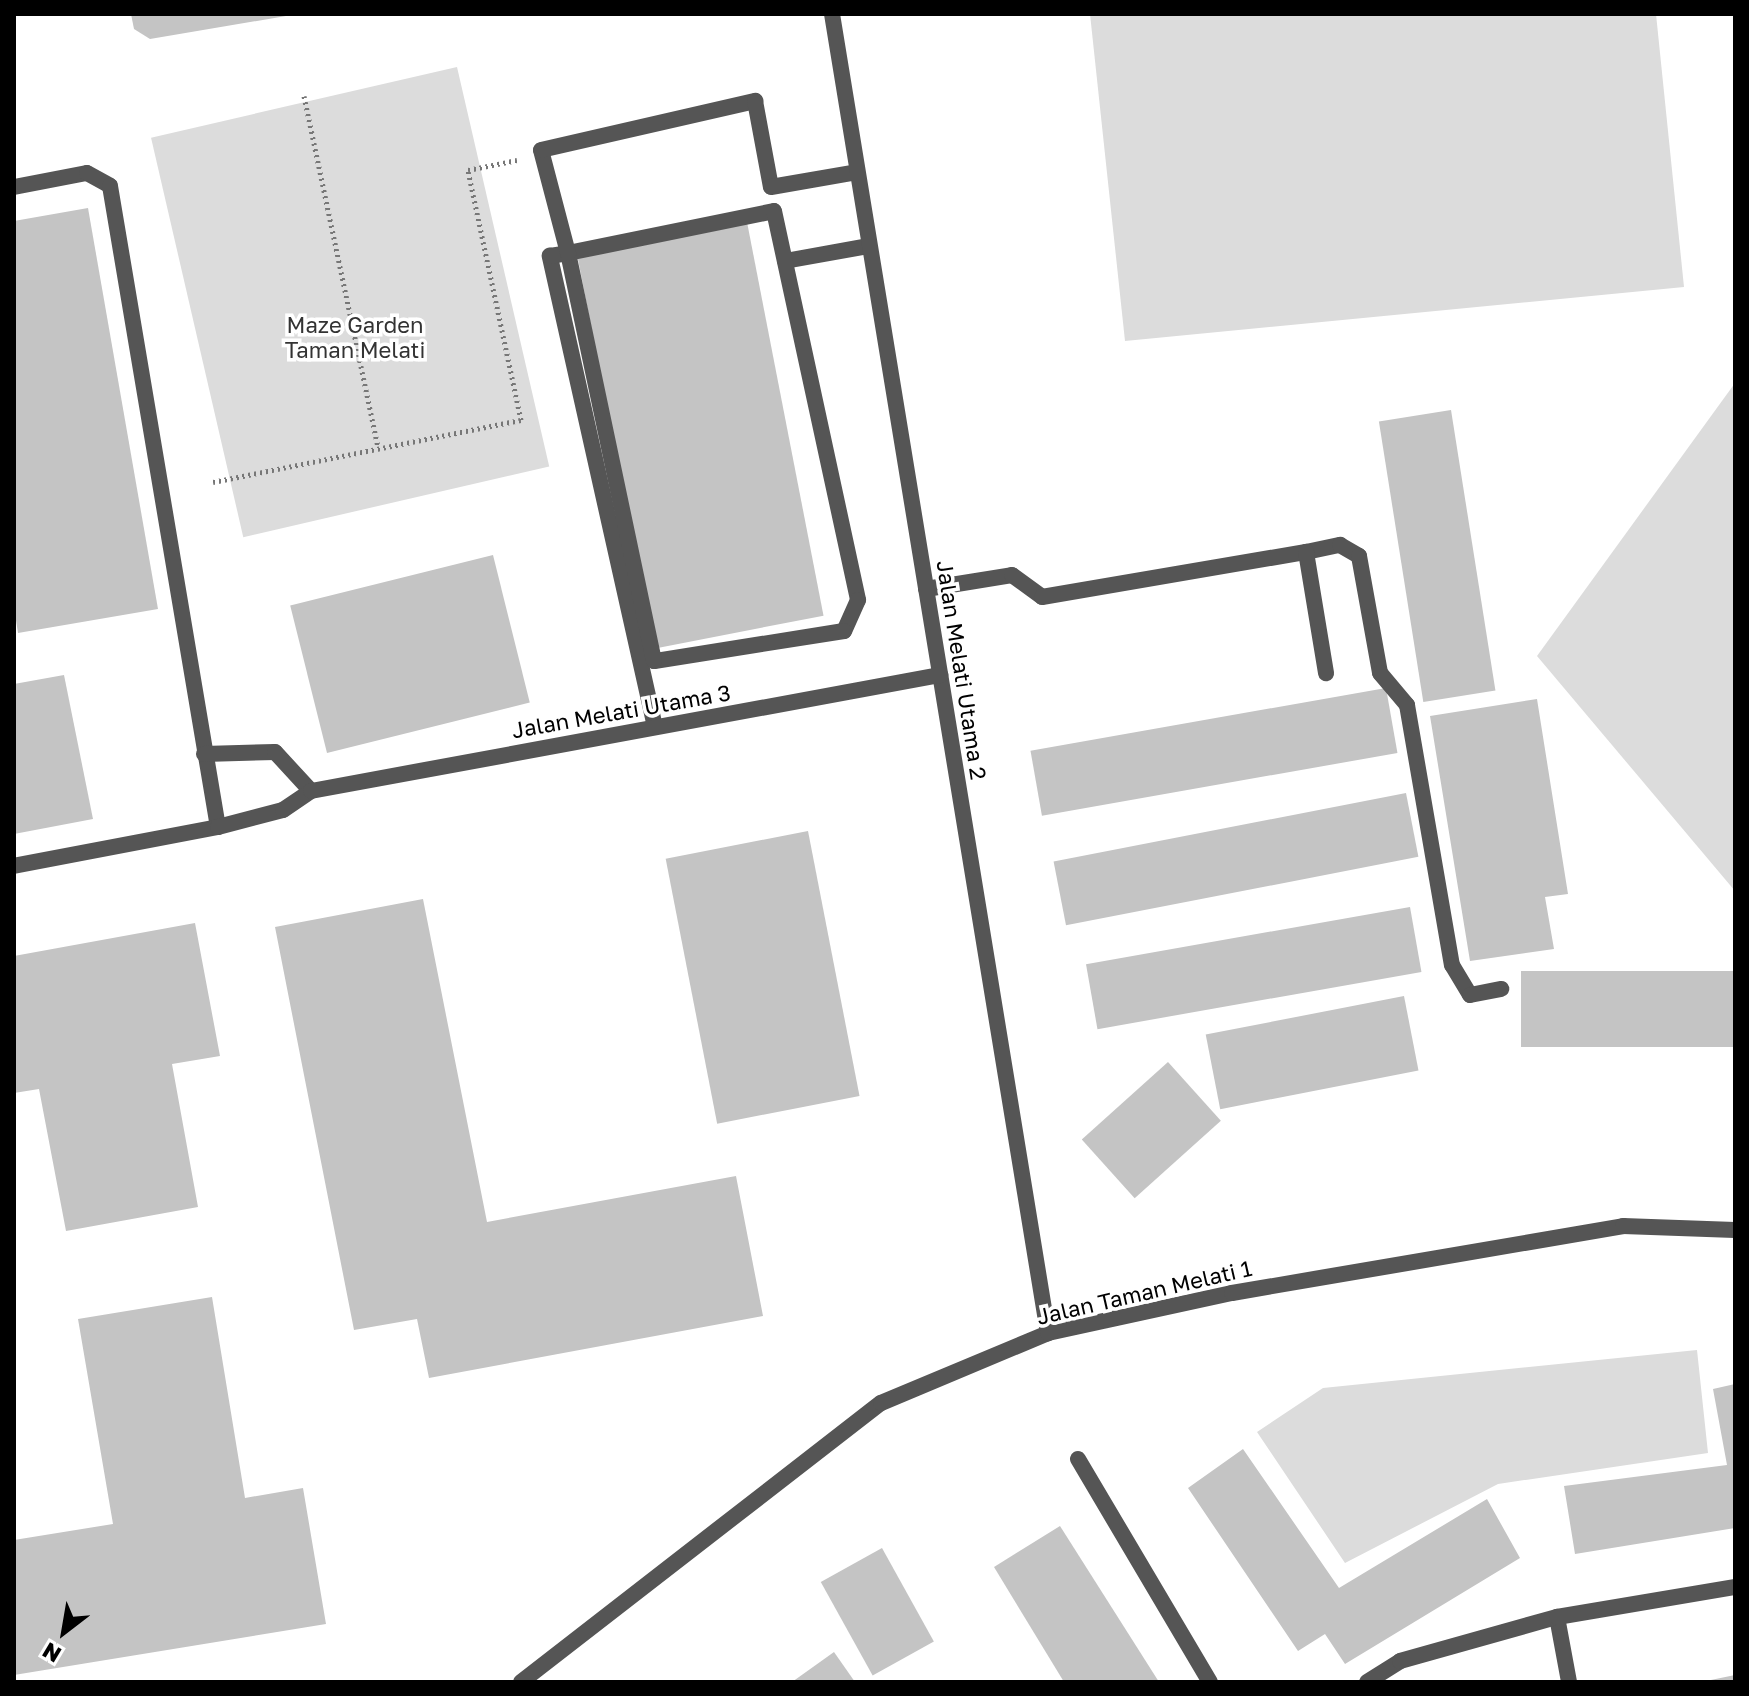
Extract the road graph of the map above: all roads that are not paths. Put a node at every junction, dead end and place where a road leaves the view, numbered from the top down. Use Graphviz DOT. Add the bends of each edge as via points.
graph roads {
  1 [pos="832,14"];
  2 [pos="857,172"];
  3 [pos="14,187"];
  4 [pos="868,246"];
  5 [pos="568,253"];
  6 [pos="785,261"];
  7 [pos="1306,552"];
  8 [pos="926,589"];
  9 [pos="1326,673"];
  10 [pos="940,675"];
  11 [pos="655,727"];
  12 [pos="204,754"];
  13 [pos="311,791"];
  14 [pos="218,827"];
  15 [pos="14,866"];
  16 [pos="1501,989"];
  17 [pos="1735,1230"];
  18 [pos="1048,1333"];
  19 [pos="1078,1459"];
  20 [pos="1735,1587"];
  21 [pos="1557,1617"];
  22 [pos="521,1682"];
  23 [pos="1210,1682"];
  24 [pos="1367,1682"];
  25 [pos="1569,1682"];
  1 -- 2 [label="street, Jalan Melati Utama 2"];
  2 -- 4 [label="street, Jalan Melati Utama 2"];
  2 -- 5 [label="street" via="771,187 755,101 541,150"];
  3 -- 12 [label="street" via="87,173 110,186"];
  4 -- 6 [label="street"];
  4 -- 8 [label="street, Jalan Melati Utama 2"];
  5 -- 6 [label="street" via="774,211"];
  5 -- 6 [label="street" via="654,661 844,631 852,621 858,600"];
  5 -- 11 [label="street" via="550,256"];
  7 -- 8 [label="street" via="1042,597 1012,575"];
  7 -- 9 [label="street"];
  7 -- 16 [label="street" via="1340,545 1359,556 1380,673 1407,705 1452,965 1470,995"];
  8 -- 10 [label="street, Jalan Melati Utama 2"];
  10 -- 11 [label="street, Jalan Melati Utama 3"];
  10 -- 18 [label="street, Jalan Melati Utama 2"];
  11 -- 13 [label="street, Jalan Melati Utama 3"];
  12 -- 13 [label="street" via="275,752"];
  12 -- 14 [label="street"];
  13 -- 14 [label="street" via="283,810"];
  14 -- 15 [label="street"];
  17 -- 18 [label="street, Jalan Taman Melati 1" via="1623,1226 1232,1293"];
  18 -- 22 [label="street, Jalan Taman Melati 1" via="881,1403"];
  19 -- 23 [label="street"];
  20 -- 21 [label="street"];
  21 -- 24 [label="street" via="1400,1661"];
  21 -- 25 [label="street"];
}
